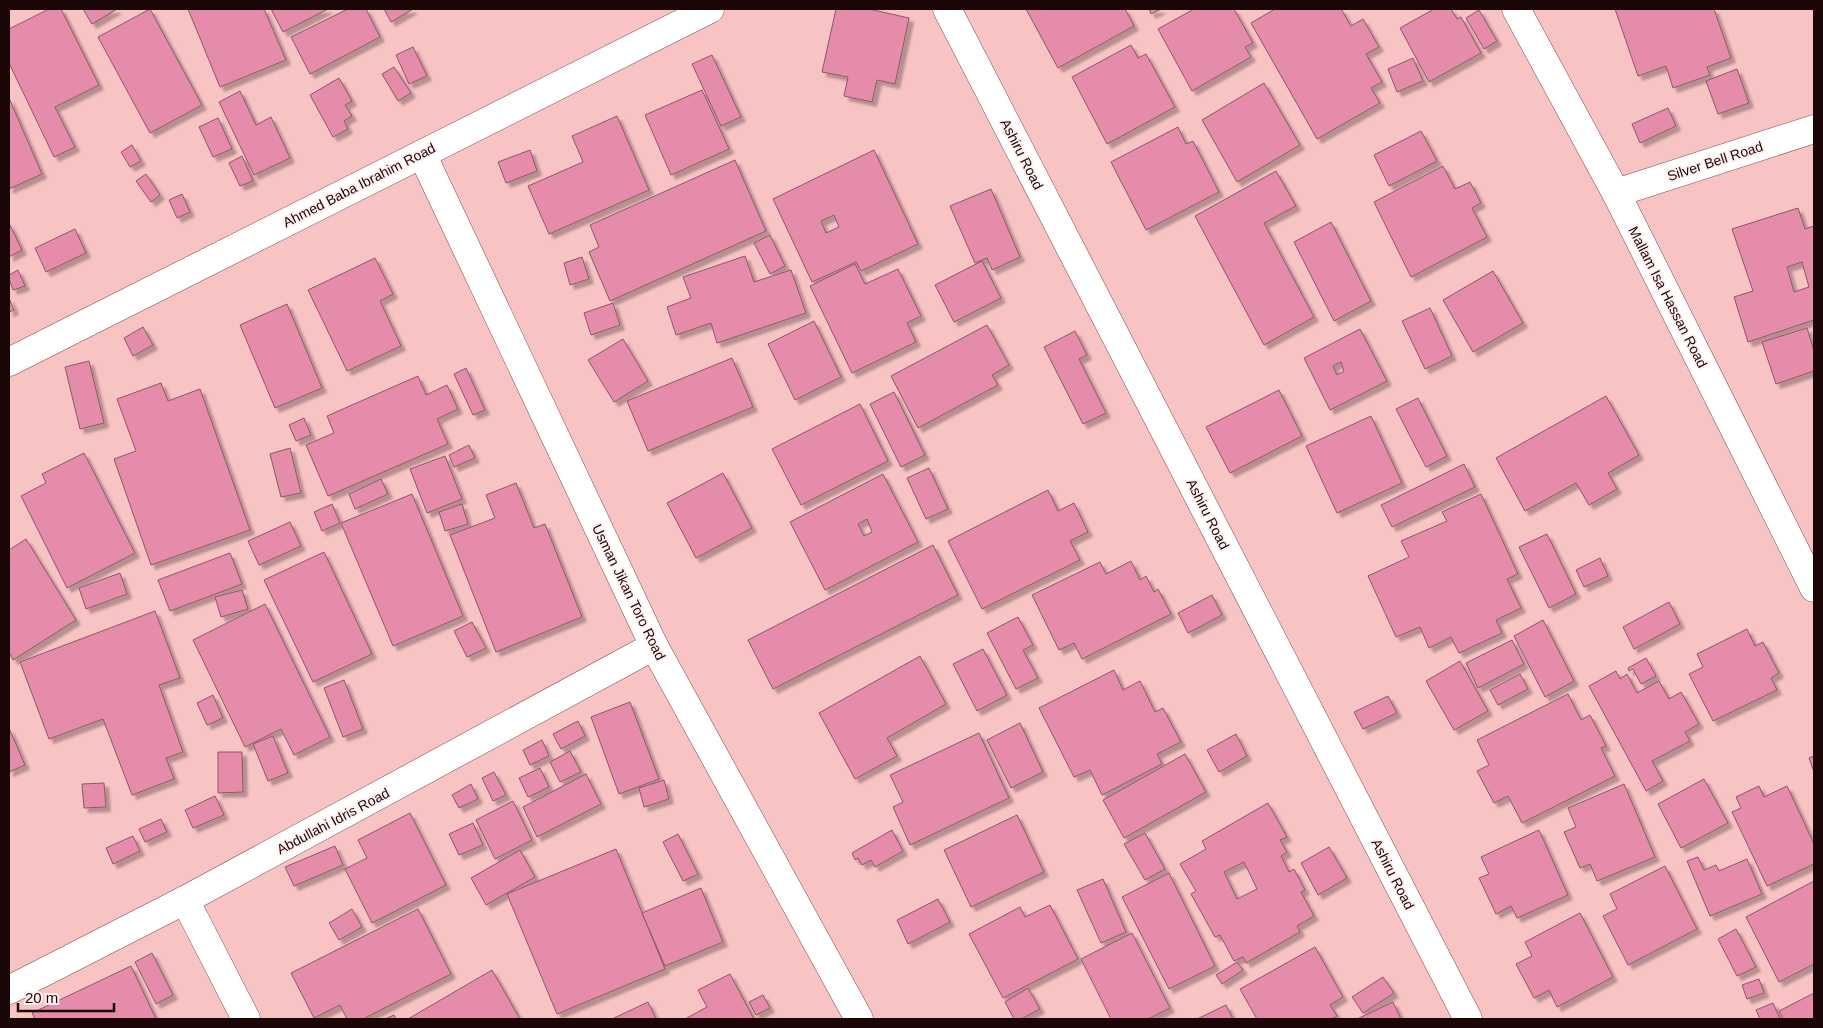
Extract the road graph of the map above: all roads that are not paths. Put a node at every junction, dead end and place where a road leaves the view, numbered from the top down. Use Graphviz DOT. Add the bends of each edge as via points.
graph roads {
  1 [pos="710,9"];
  2 [pos="947,9"];
  3 [pos="1516,9"];
  4 [pos="1814,129"];
  5 [pos="422,154"];
  6 [pos="1616,193"];
  7 [pos="9,362"];
  8 [pos="1814,588"];
  9 [pos="654,646"];
  10 [pos="186,900"];
  11 [pos="9,990"];
  12 [pos="246,1019"];
  13 [pos="859,1019"];
  14 [pos="1468,1019"];
  1 -- 5 [label="street, Ahmed Baba Ibrahim Road"];
  2 -- 14 [label="street, Ashiru Road"];
  3 -- 6 [label="street, Mallam Isa Hassan Road"];
  4 -- 6 [label="street, Silver Bell Road"];
  5 -- 7 [label="street, Ahmed Baba Ibrahim Road"];
  5 -- 9 [label="street, Usman Jikan Toro Road"];
  6 -- 8 [label="street, Mallam Isa Hassan Road"];
  9 -- 10 [label="street, Abdullahi Idris Road"];
  9 -- 13 [label="street, Usman Jikan Toro Road"];
  10 -- 11 [label="street, Abdullahi Idris Road"];
  10 -- 12 [label="street"];
}
